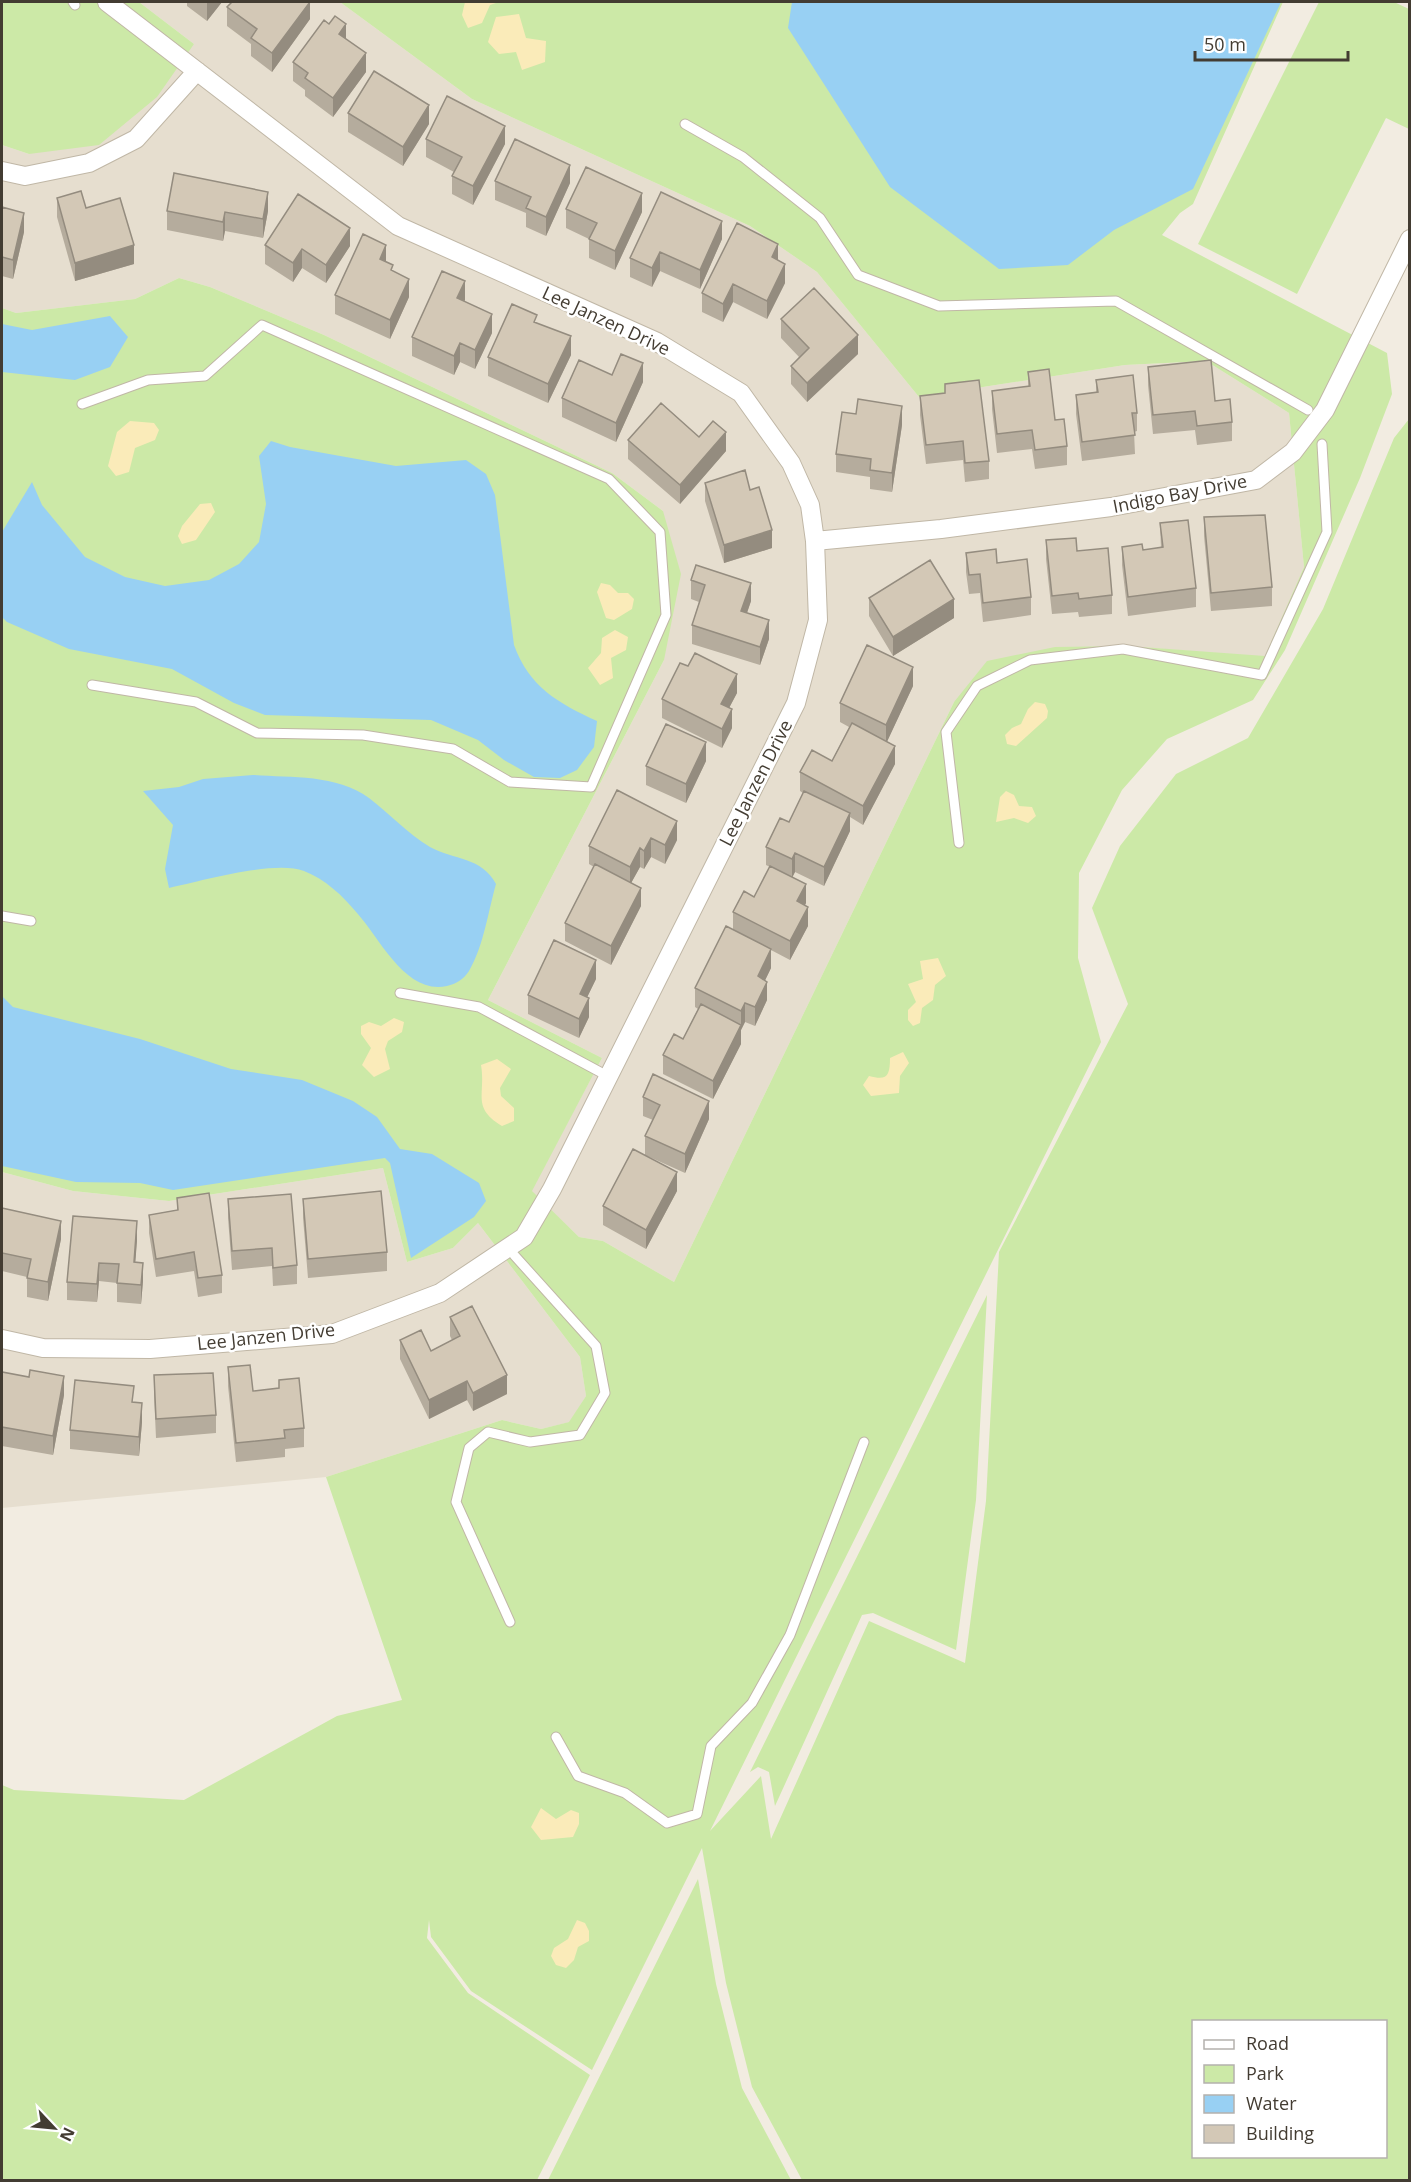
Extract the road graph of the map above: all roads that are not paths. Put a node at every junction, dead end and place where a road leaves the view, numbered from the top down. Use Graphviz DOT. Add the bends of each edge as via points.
graph roads {
  1 [pos="107,2"];
  2 [pos="196,71"];
  3 [pos="685,124"];
  4 [pos="2,171"];
  5 [pos="1410,239"];
  6 [pos="82,404"];
  7 [pos="1308,410"];
  8 [pos="1322,444"];
  9 [pos="815,541"];
  10 [pos="92,685"];
  11 [pos="959,843"];
  12 [pos="2,916"];
  13 [pos="31,921"];
  14 [pos="400,993"];
  15 [pos="602,1073"];
  16 [pos="514,1255"];
  17 [pos="2,1339"];
  18 [pos="864,1442"];
  19 [pos="510,1622"];
  20 [pos="556,1737"];
  1 -- 2 [label="street, Lee Janzen Drive"];
  2 -- 4 [label="street" via="136,139 89,163 25,176"];
  2 -- 9 [label="street, Lee Janzen Drive" via="398,226 657,342 741,393 791,463 810,506"];
  3 -- 7 [label="lane" via="743,157 820,218 858,275 939,306 1116,301"];
  5 -- 9 [label="street, Indigo Bay Drive" via="1325,410 1293,452 1256,480 1111,507"];
  6 -- 10 [label="lane" via="148,380 205,376 262,325 609,479 660,532 666,615 591,787 510,782 453,749 363,735 257,733 196,702"];
  8 -- 11 [label="lane" via="1327,532 1262,675 1123,649 1030,660 977,686 946,732"];
  9 -- 17 [label="street, Lee Janzen Drive" via="818,620 796,704 524,1238 440,1293 333,1334 150,1349 43,1348"];
  12 -- 13 [label="lane"];
  14 -- 15 [label="lane" via="479,1007"];
  16 -- 19 [label="lane" via="596,1346 605,1393 580,1435 530,1442 488,1432 469,1448 456,1502"];
  18 -- 20 [label="lane" via="790,1635 752,1703 711,1746 697,1814 667,1823 625,1793 578,1776"];
}
